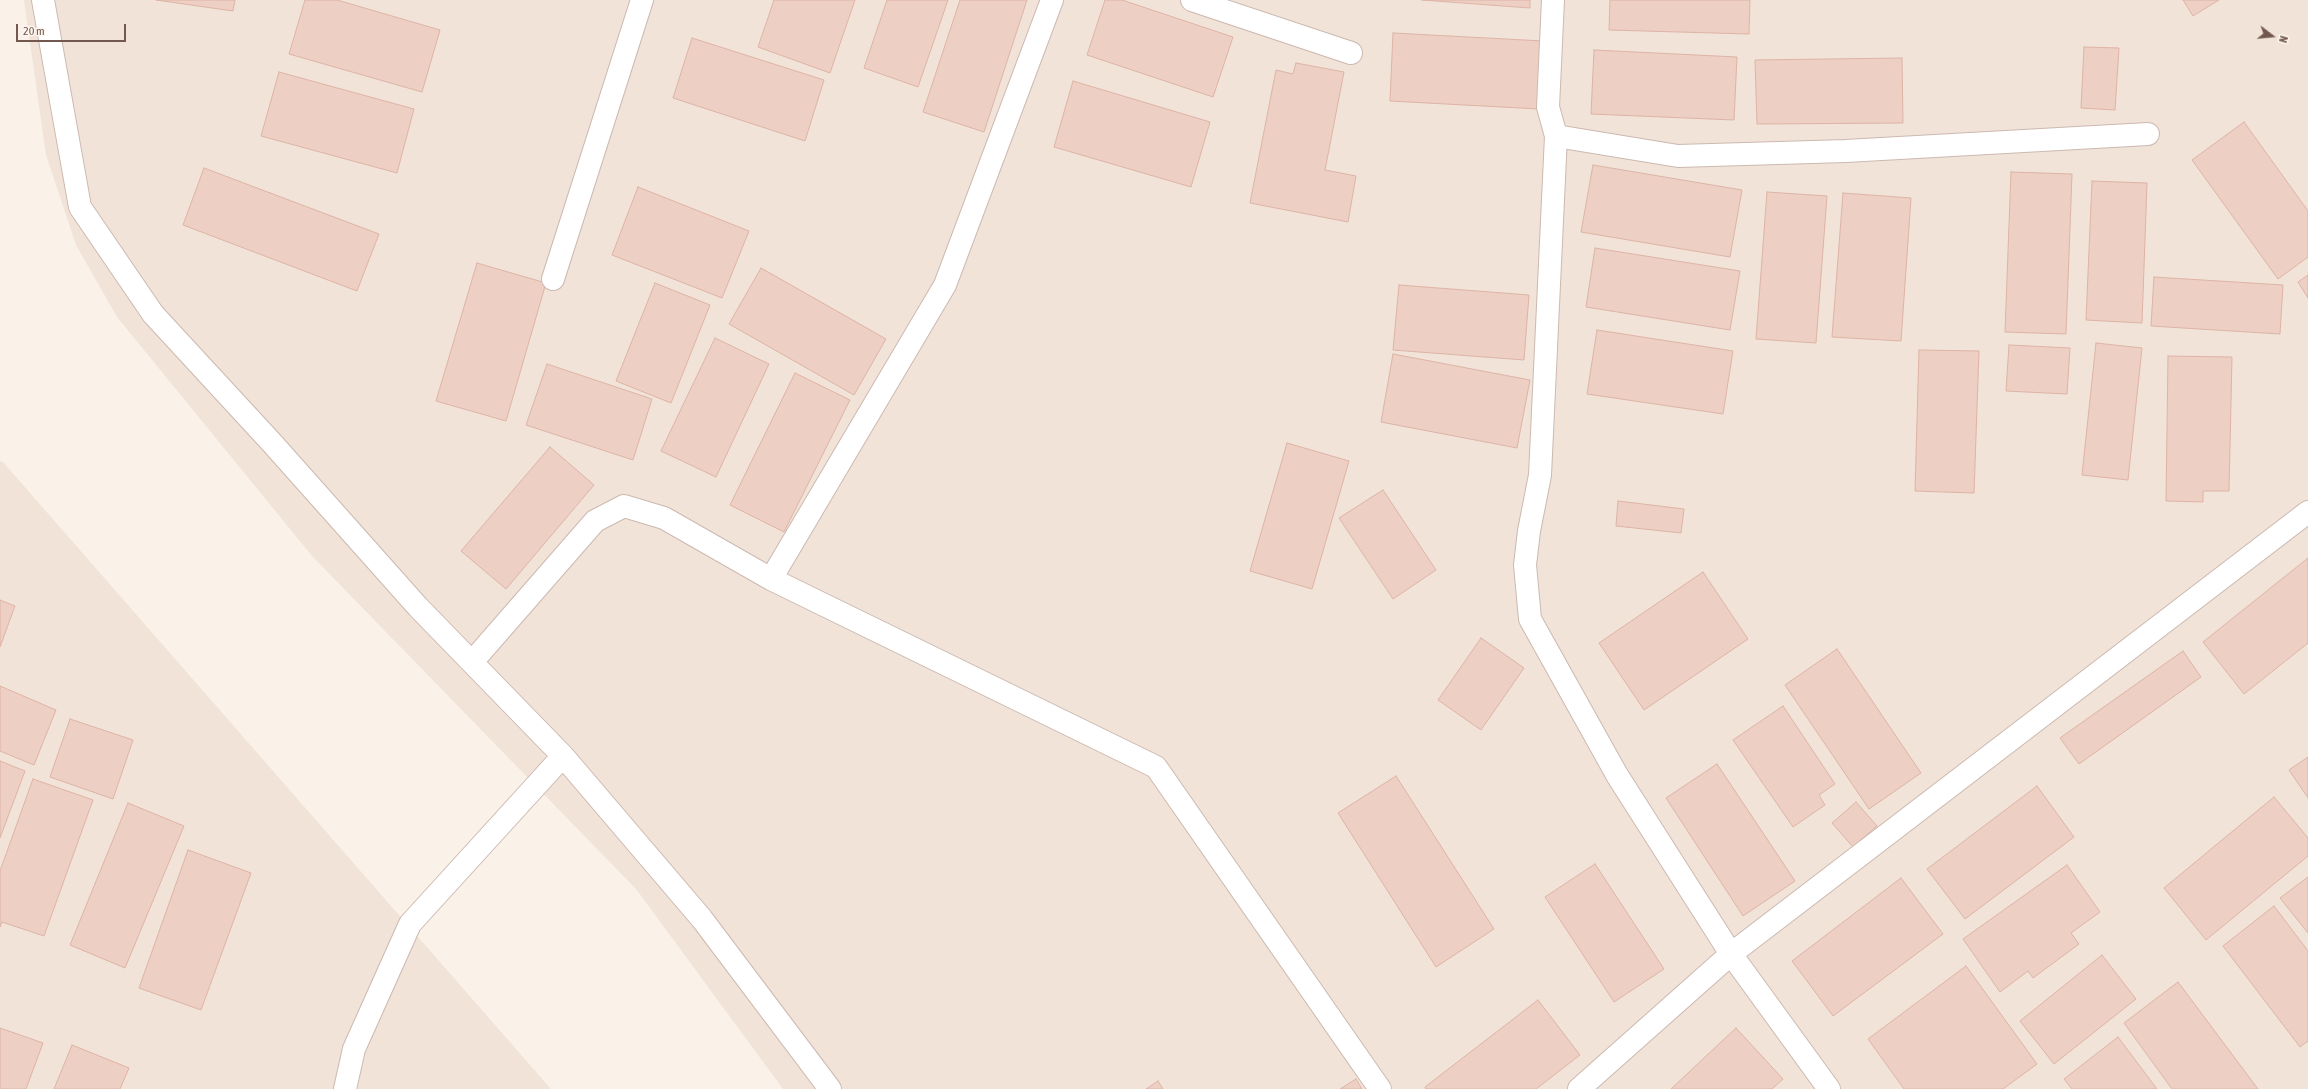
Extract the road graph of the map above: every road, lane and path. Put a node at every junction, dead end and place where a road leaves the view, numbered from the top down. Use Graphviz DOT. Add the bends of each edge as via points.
graph roads {
  1 [pos="43,0"];
  2 [pos="642,0"];
  3 [pos="1052,0"];
  4 [pos="1192,0"];
  5 [pos="1553,0"];
  6 [pos="1351,53"];
  7 [pos="2148,134"];
  8 [pos="1556,136"];
  9 [pos="553,279"];
  10 [pos="2308,512"];
  11 [pos="771,580"];
  12 [pos="472,662"];
  13 [pos="563,756"];
  14 [pos="1731,954"];
  15 [pos="345,1089"];
  16 [pos="830,1089"];
  17 [pos="1380,1089"];
  18 [pos="1579,1089"];
  19 [pos="1829,1089"];
  1 -- 12 [label="street" via="80,207 153,314 418,607"];
  2 -- 9 [label="street"];
  3 -- 11 [label="street" via="945,285"];
  4 -- 6 [label="street"];
  5 -- 8 [label="street" via="1548,107"];
  7 -- 8 [label="street" via="1846,151 1678,156"];
  8 -- 14 [label="street" via="1540,475 1528,531 1525,565 1530,619 1617,775"];
  10 -- 14 [label="street"];
  11 -- 12 [label="street" via="664,518 624,506 595,521"];
  11 -- 17 [label="street" via="1156,767"];
  12 -- 13 [label="street"];
  13 -- 15 [label="street" via="410,924 354,1049"];
  13 -- 16 [label="street" via="702,919"];
  14 -- 18 [label="street"];
  14 -- 19 [label="street"];
}
